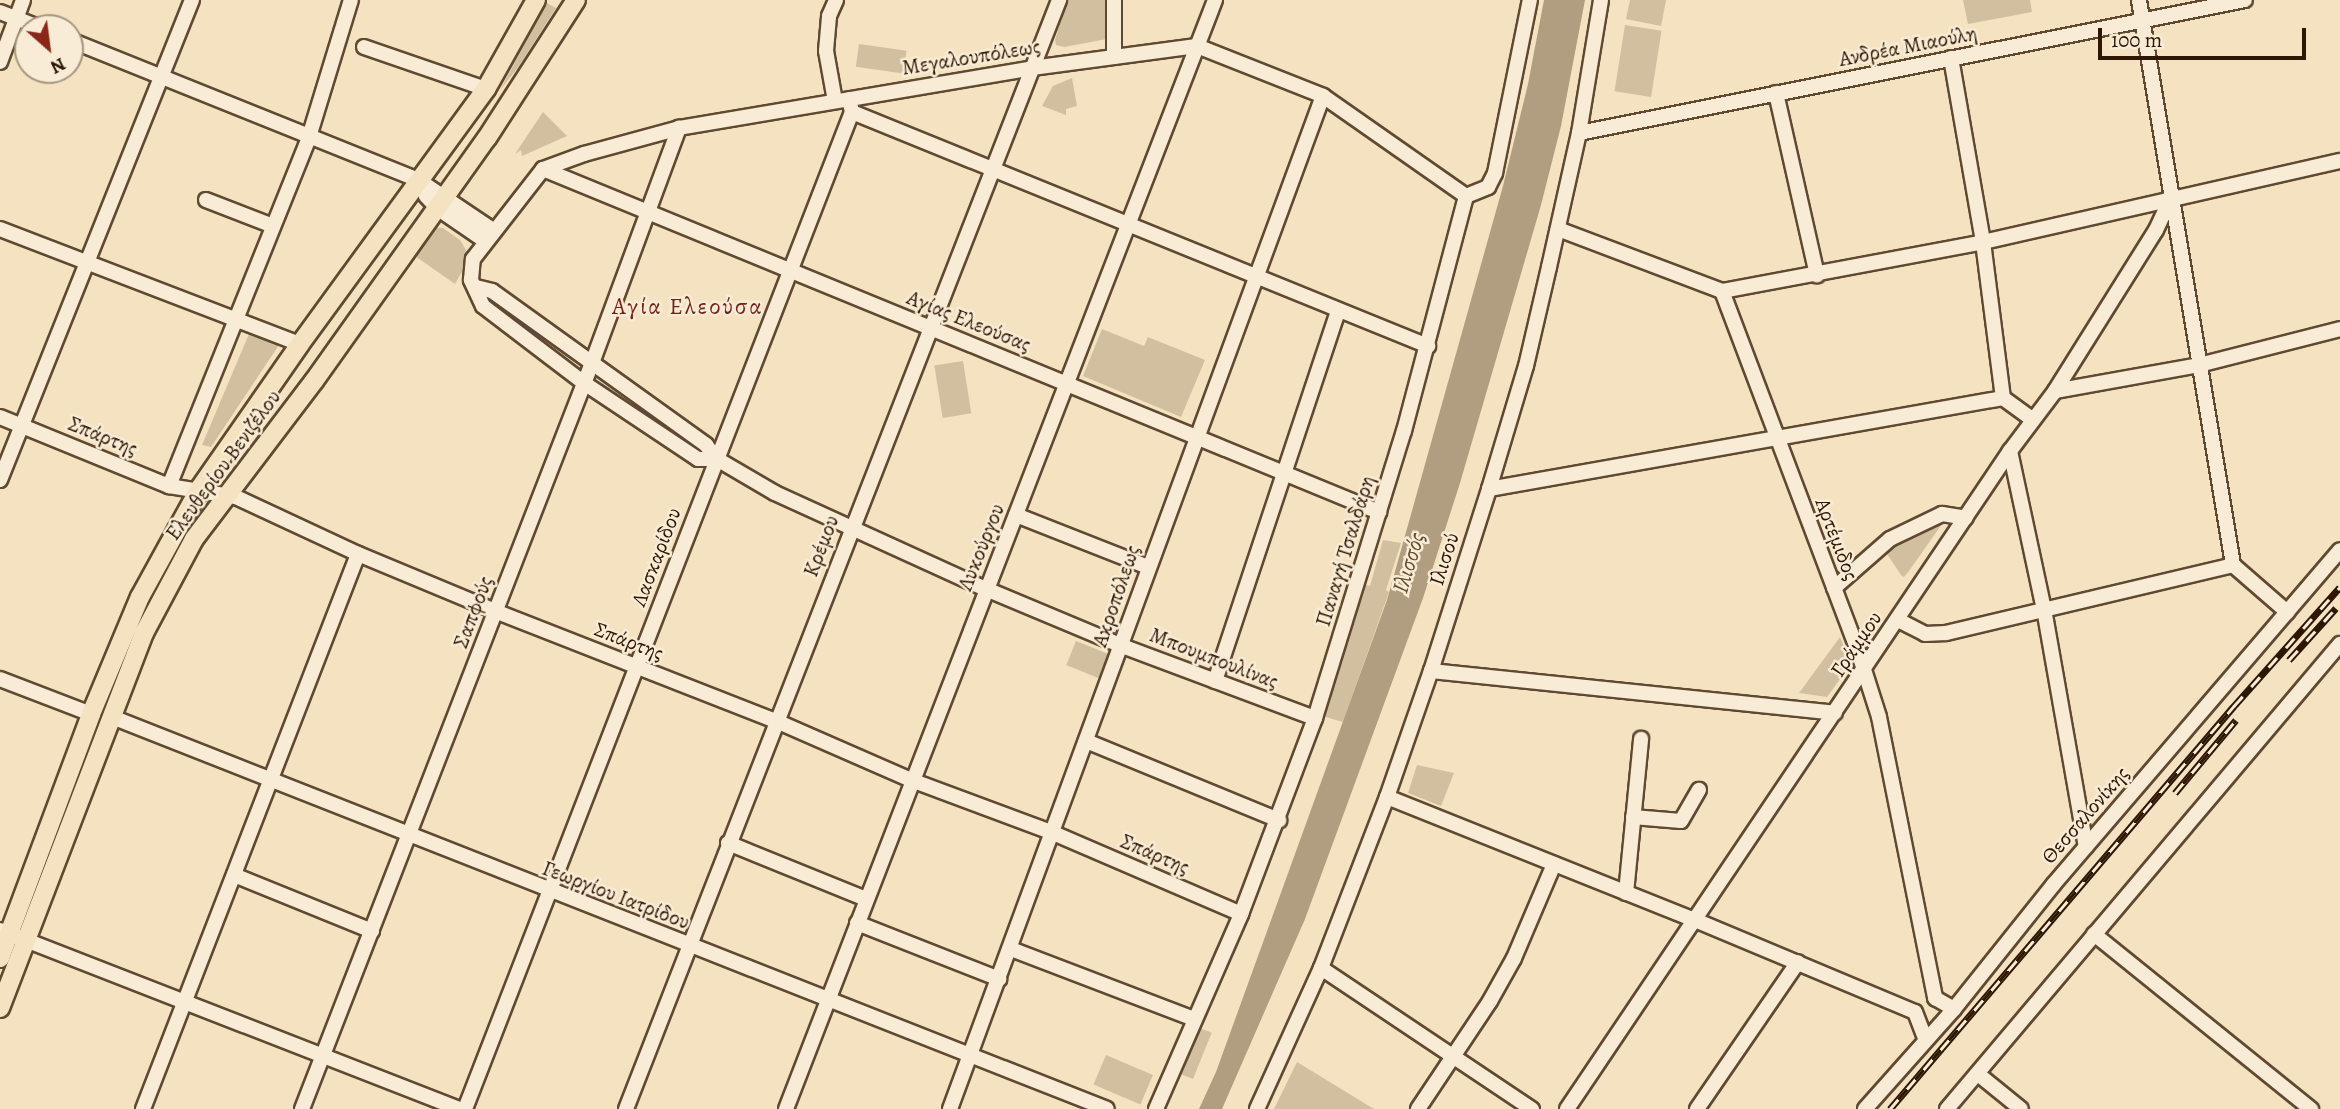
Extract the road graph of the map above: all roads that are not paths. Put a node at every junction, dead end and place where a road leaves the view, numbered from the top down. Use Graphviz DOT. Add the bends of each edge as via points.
graph roads {
  1 [pos="192,0"];
  2 [pos="351,0"];
  3 [pos="536,0"];
  4 [pos="576,0"];
  5 [pos="836,0"];
  6 [pos="1059,0"];
  7 [pos="1114,0"];
  8 [pos="1215,0"];
  9 [pos="1530,0"];
  10 [pos="1601,0"];
  11 [pos="2139,0"];
  12 [pos="2245,0"];
  13 [pos="2143,20"];
  14 [pos="14,24"];
  15 [pos="84,46"];
  16 [pos="1197,46"];
  17 [pos="364,47"];
  18 [pos="1114,57"];
  19 [pos="1951,58"];
  20 [pos="0,62"];
  21 [pos="1032,68"];
  22 [pos="161,76"];
  23 [pos="486,89"];
  24 [pos="1776,93"];
  25 [pos="1322,96"];
  26 [pos="845,104"];
  27 [pos="679,128"];
  28 [pos="1579,133"];
  29 [pos="309,136"];
  30 [pos="2340,161"];
  31 [pos="543,169"];
  32 [pos="993,171"];
  33 [pos="420,181"];
  34 [pos="1466,195"];
  35 [pos="2171,198"];
  36 [pos="206,200"];
  37 [pos="441,203"];
  38 [pos="649,212"];
  39 [pos="273,226"];
  40 [pos="1128,226"];
  41 [pos="0,229"];
  42 [pos="1558,229"];
  43 [pos="489,236"];
  44 [pos="1983,242"];
  45 [pos="87,262"];
  46 [pos="790,270"];
  47 [pos="1817,275"];
  48 [pos="1257,276"];
  49 [pos="476,287"];
  50 [pos="1721,291"];
  51 [pos="1338,311"];
  52 [pos="238,320"];
  53 [pos="931,328"];
  54 [pos="2340,329"];
  55 [pos="300,344"];
  56 [pos="1428,346"];
  57 [pos="592,363"];
  58 [pos="2199,366"];
  59 [pos="584,383"];
  60 [pos="1066,383"];
  61 [pos="2055,391"];
  62 [pos="2003,398"];
  63 [pos="0,417"];
  64 [pos="2033,420"];
  65 [pos="20,426"];
  66 [pos="1195,436"];
  67 [pos="1775,438"];
  68 [pos="2010,451"];
  69 [pos="717,459"];
  70 [pos="1285,472"];
  71 [pos="0,480"];
  72 [pos="169,486"];
  73 [pos="200,488"];
  74 [pos="1489,488"];
  75 [pos="225,494"];
  76 [pos="1379,512"];
  77 [pos="1016,515"];
  78 [pos="1966,518"];
  79 [pos="849,529"];
  80 [pos="2340,550"];
  81 [pos="358,554"];
  82 [pos="2233,565"];
  83 [pos="1147,567"];
  84 [pos="1834,588"];
  85 [pos="986,589"];
  86 [pos="2044,609"];
  87 [pos="495,611"];
  88 [pos="2287,612"];
  89 [pos="1898,620"];
  90 [pos="2340,644"];
  91 [pos="1122,646"];
  92 [pos="636,666"];
  93 [pos="1864,670"];
  94 [pos="1431,671"];
  95 [pos="0,679"];
  96 [pos="1215,681"];
  97 [pos="1835,713"];
  98 [pos="91,714"];
  99 [pos="112,717"];
  100 [pos="1315,718"];
  101 [pos="776,722"];
  102 [pos="1641,739"];
  103 [pos="1086,741"];
  104 [pos="270,779"];
  105 [pos="911,780"];
  106 [pos="1699,790"];
  107 [pos="1387,797"];
  108 [pos="1633,817"];
  109 [pos="1279,820"];
  110 [pos="1051,832"];
  111 [pos="409,836"];
  112 [pos="728,844"];
  113 [pos="2086,846"];
  114 [pos="1554,864"];
  115 [pos="234,875"];
  116 [pos="549,891"];
  117 [pos="1626,893"];
  118 [pos="866,899"];
  119 [pos="1241,914"];
  120 [pos="1695,920"];
  121 [pos="857,923"];
  122 [pos="372,931"];
  123 [pos="2094,934"];
  124 [pos="6,943"];
  125 [pos="689,945"];
  126 [pos="1011,949"];
  127 [pos="1798,962"];
  128 [pos="1321,968"];
  129 [pos="999,979"];
  130 [pos="828,1000"];
  131 [pos="185,1001"];
  132 [pos="0,1009"];
  133 [pos="1954,1009"];
  134 [pos="1194,1019"];
  135 [pos="1926,1040"];
  136 [pos="323,1055"];
  137 [pos="970,1056"];
  138 [pos="1453,1056"];
  139 [pos="1978,1074"];
  140 [pos="788,1108"];
  141 [pos="142,1109"];
  142 [pos="302,1109"];
  143 [pos="459,1109"];
  144 [pos="465,1109"];
  145 [pos="626,1109"];
  146 [pos="950,1109"];
  147 [pos="1107,1109"];
  148 [pos="1156,1109"];
  149 [pos="1257,1109"];
  150 [pos="1419,1109"];
  151 [pos="1532,1109"];
  152 [pos="1567,1109"];
  153 [pos="1697,1109"];
  154 [pos="1865,1109"];
  155 [pos="1947,1109"];
  156 [pos="2021,1109"];
  157 [pos="2311,1109"];
  1 -- 22 [label="street"];
  2 -- 29 [label="street"];
  3 -- 23 [label="main road, Ελευθερίου Βενιζέλου"];
  4 -- 37 [label="main road, Ελευθερίου Βενιζέλου" via="534,70"];
  5 -- 26 [label="street" via="829,16 826,51"];
  6 -- 21 [label="street, Κρέμου"];
  7 -- 18 [label="street"];
  8 -- 16 [label="street, Λυκούργου"];
  9 -- 34 [label="street" via="1495,173 1488,187"];
  10 -- 28 [label="street, Ιλισού"];
  11 -- 13 [label="street"];
  12 -- 13 [label="street, Ανδρέα Μιαούλη"];
  13 -- 19 [label="street, Ανδρέα Μιαούλη"];
  13 -- 35 [label="street"];
  14 -- 20 [label="street"];
  15 -- 22 [label="street"];
  16 -- 18 [label="street, Μεγαλουπόλεως"];
  16 -- 25 [label="street, Μεγαλουπόλεως"];
  16 -- 40 [label="street, Λυκούργου"];
  17 -- 23 [label="street"];
  18 -- 21 [label="street, Μεγαλουπόλεως"];
  19 -- 24 [label="street, Ανδρέα Μιαούλη"];
  19 -- 44 [label="street"];
  21 -- 26 [label="street, Μεγαλουπόλεως"];
  21 -- 32 [label="street, Κρέμου"];
  22 -- 29 [label="street"];
  22 -- 45 [label="street"];
  23 -- 33 [label="main road, Ελευθερίου Βενιζέλου"];
  24 -- 28 [label="street, Ανδρέα Μιαούλη"];
  24 -- 47 [label="street"];
  25 -- 34 [label="street, Μεγαλουπόλεως"];
  25 -- 48 [label="street, Ακροπόλεως"];
  26 -- 27 [label="street, Μεγαλουπόλεως"];
  26 -- 32 [label="street"];
  26 -- 46 [label="street, Λασκαρίδου"];
  27 -- 31 [label="street, Μεγαλουπόλεως"];
  27 -- 38 [label="street, Σαπφούς"];
  28 -- 42 [label="street, Ιλισού"];
  29 -- 33 [label="street"];
  29 -- 39 [label="street"];
  30 -- 35 [label="street"];
  31 -- 38 [label="street, Αγίας Ελεούσας"];
  31 -- 43 [label="street"];
  32 -- 40 [label="street"];
  32 -- 53 [label="street, Κρέμου"];
  33 -- 37 [label="street"];
  33 -- 55 [label="main road, Ελευθερίου Βενιζέλου"];
  34 -- 56 [label="street, Παναγή Τσαλδάρη"];
  35 -- 44 [label="street"];
  35 -- 58 [label="street"];
  35 -- 61 [label="street, Γράμμου" via="2150,240"];
  36 -- 39 [label="street"];
  37 -- 43 [label="street"];
  37 -- 75 [label="main road, Ελευθερίου Βενιζέλου" via="314,381"];
  38 -- 46 [label="street, Αγίας Ελεούσας"];
  38 -- 57 [label="street, Σαπφούς"];
  39 -- 52 [label="street"];
  40 -- 48 [label="street"];
  40 -- 60 [label="street, Λυκούργου"];
  41 -- 45 [label="street"];
  42 -- 50 [label="street"];
  42 -- 74 [label="street, Ιλισού"];
  43 -- 49 [label="street" via="472,259 470,271"];
  44 -- 47 [label="street"];
  44 -- 62 [label="street"];
  45 -- 52 [label="street"];
  45 -- 65 [label="street"];
  46 -- 53 [label="street, Αγίας Ελεούσας"];
  46 -- 69 [label="street, Λασκαρίδου"];
  47 -- 50 [label="street"];
  48 -- 51 [label="street"];
  48 -- 66 [label="street, Ακροπόλεως"];
  49 -- 57 [label="street, Μπουμπουλίνας" via="492,291"];
  49 -- 59 [label="street, Μπουμπουλίνας" via="482,306"];
  50 -- 67 [label="street, Αρτέμιδος"];
  51 -- 56 [label="street"];
  51 -- 70 [label="street"];
  52 -- 55 [label="street"];
  52 -- 72 [label="street"];
  53 -- 60 [label="street, Αγίας Ελεούσας"];
  53 -- 79 [label="street, Κρέμου"];
  54 -- 58 [label="street"];
  55 -- 73 [label="main road, Ελευθερίου Βενιζέλου"];
  56 -- 76 [label="street, Παναγή Τσαλδάρη"];
  57 -- 59 [label="street, Σαπφούς"];
  57 -- 69 [label="street, Μπουμπουλίνας" via="706,445"];
  58 -- 61 [label="street"];
  58 -- 82 [label="street"];
  59 -- 69 [label="street, Μπουμπουλίνας" via="698,459"];
  59 -- 87 [label="street, Σαπφούς"];
  60 -- 66 [label="street, Αγίας Ελεούσας"];
  60 -- 77 [label="street, Λυκούργου"];
  61 -- 64 [label="street, Γράμμου"];
  62 -- 64 [label="street"];
  62 -- 67 [label="street"];
  63 -- 65 [label="street, Σπάρτης"];
  64 -- 68 [label="street, Γράμμου"];
  65 -- 71 [label="street"];
  65 -- 72 [label="street, Σπάρτης"];
  66 -- 70 [label="street, Αγίας Ελεούσας"];
  66 -- 83 [label="street, Ακροπόλεως"];
  67 -- 74 [label="street"];
  67 -- 84 [label="street, Αρτέμιδος"];
  68 -- 78 [label="street, Γράμμου"];
  68 -- 86 [label="street"];
  69 -- 79 [label="street, Μπουμπουλίνας"];
  69 -- 92 [label="street, Λασκαρίδου"];
  70 -- 76 [label="street, Αγίας Ελεούσας"];
  70 -- 96 [label="street"];
  72 -- 73 [label="street, Σπάρτης"];
  73 -- 75 [label="street, Σπάρτης"];
  73 -- 98 [label="main road, Ελευθερίου Βενιζέλου" via="140,597"];
  74 -- 94 [label="street, Ιλισού"];
  75 -- 81 [label="street, Σπάρτης"];
  75 -- 99 [label="main road, Ελευθερίου Βενιζέλου" via="194,539 149,623"];
  76 -- 100 [label="street, Παναγή Τσαλδάρη"];
  77 -- 83 [label="street"];
  77 -- 85 [label="street, Λυκούργου"];
  78 -- 84 [label="street" via="1942,514 1889,539"];
  78 -- 89 [label="street, Γράμμου"];
  79 -- 85 [label="street, Μπουμπουλίνας"];
  79 -- 101 [label="street, Κρέμου"];
  80 -- 88 [label="street, Θεσσαλονίκης"];
  81 -- 87 [label="street, Σπάρτης"];
  81 -- 104 [label="street"];
  82 -- 86 [label="street"];
  82 -- 88 [label="street"];
  83 -- 91 [label="street, Ακροπόλεως"];
  84 -- 93 [label="street, Αρτέμιδος"];
  85 -- 91 [label="street, Μπουμπουλίνας"];
  85 -- 105 [label="street, Λυκούργου"];
  86 -- 89 [label="street" via="1936,634 1916,631"];
  86 -- 113 [label="street"];
  87 -- 92 [label="street, Σπάρτης"];
  87 -- 111 [label="street, Σαπφούς"];
  88 -- 113 [label="street, Θεσσαλονίκης"];
  89 -- 93 [label="street, Γράμμου"];
  90 -- 123 [label="street"];
  91 -- 96 [label="street, Μπουμπουλίνας"];
  91 -- 103 [label="street, Ακροπόλεως"];
  92 -- 101 [label="street, Σπάρτης"];
  92 -- 116 [label="street, Λασκαρίδου"];
  93 -- 97 [label="street, Γράμμου"];
  93 -- 133 [label="street, Αρτέμιδος" via="1879,717 1935,999"];
  94 -- 97 [label="street"];
  94 -- 107 [label="street, Ιλισού"];
  95 -- 98 [label="street"];
  96 -- 100 [label="street, Μπουμπουλίνας"];
  97 -- 120 [label="street, Γράμμου"];
  98 -- 124 [label="main road, Ελευθερίου Βενιζέλου"];
  99 -- 104 [label="street, Γεωργίου Ιατρίδου"];
  99 -- 124 [label="main road, Ελευθερίου Βενιζέλου"];
  100 -- 109 [label="street, Παναγή Τσαλδάρη"];
  101 -- 105 [label="street, Σπάρτης"];
  101 -- 112 [label="street, Κρέμου"];
  102 -- 108 [label="street"];
  103 -- 109 [label="street"];
  103 -- 110 [label="street, Ακροπόλεως"];
  104 -- 111 [label="street, Γεωργίου Ιατρίδου"];
  104 -- 115 [label="street"];
  105 -- 110 [label="street, Σπάρτης"];
  105 -- 118 [label="street, Λυκούργου"];
  106 -- 108 [label="street" via="1681,821"];
  107 -- 114 [label="street"];
  107 -- 128 [label="street, Ιλισού"];
  108 -- 117 [label="street"];
  109 -- 119 [label="street, Παναγή Τσαλδάρη"];
  110 -- 119 [label="street, Σπάρτης"];
  110 -- 126 [label="street, Ακροπόλεως"];
  111 -- 116 [label="street, Γεωργίου Ιατρίδου"];
  111 -- 122 [label="street, Σαπφούς"];
  112 -- 118 [label="street"];
  112 -- 125 [label="street, Κρέμου"];
  113 -- 133 [label="street, Θεσσαλονίκης"];
  114 -- 117 [label="street"];
  114 -- 138 [label="street" via="1514,958"];
  115 -- 122 [label="street"];
  115 -- 131 [label="street"];
  116 -- 125 [label="street, Γεωργίου Ιατρίδου"];
  116 -- 144 [label="street, Λασκαρίδου"];
  117 -- 120 [label="street"];
  118 -- 121 [label="street, Λυκούργου"];
  119 -- 134 [label="street, Παναγή Τσαλδάρη"];
  120 -- 127 [label="street"];
  120 -- 152 [label="street, Γράμμου"];
  121 -- 129 [label="street"];
  121 -- 130 [label="street, Λυκούργου"];
  122 -- 136 [label="street, Σαπφούς"];
  123 -- 139 [label="street"];
  123 -- 157 [label="street"];
  124 -- 131 [label="street"];
  124 -- 132 [label="main road, Ελευθερίου Βενιζέλου"];
  125 -- 130 [label="street, Γεωργίου Ιατρίδου"];
  125 -- 145 [label="street, Κρέμου"];
  126 -- 129 [label="street, Ακροπόλεως"];
  126 -- 134 [label="street"];
  127 -- 135 [label="street" via="1915,1012"];
  127 -- 153 [label="street"];
  128 -- 138 [label="street"];
  128 -- 149 [label="street, Ιλισού"];
  129 -- 137 [label="street, Ακροπόλεως"];
  130 -- 137 [label="street, Γεωργίου Ιατρίδου"];
  130 -- 140 [label="street, Λυκούργου"];
  131 -- 136 [label="street"];
  131 -- 141 [label="street"];
  133 -- 135 [label="street, Θεσσαλονίκης"];
  134 -- 148 [label="street, Παναγή Τσαλδάρη"];
  135 -- 154 [label="street, Θεσσαλονίκης"];
  136 -- 142 [label="street, Σαπφούς"];
  136 -- 143 [label="street"];
  137 -- 146 [label="street, Ακροπόλεως"];
  137 -- 147 [label="street, Γεωργίου Ιατρίδου"];
  138 -- 150 [label="street"];
  138 -- 151 [label="street"];
  139 -- 155 [label="street"];
  139 -- 156 [label="street"];
}
